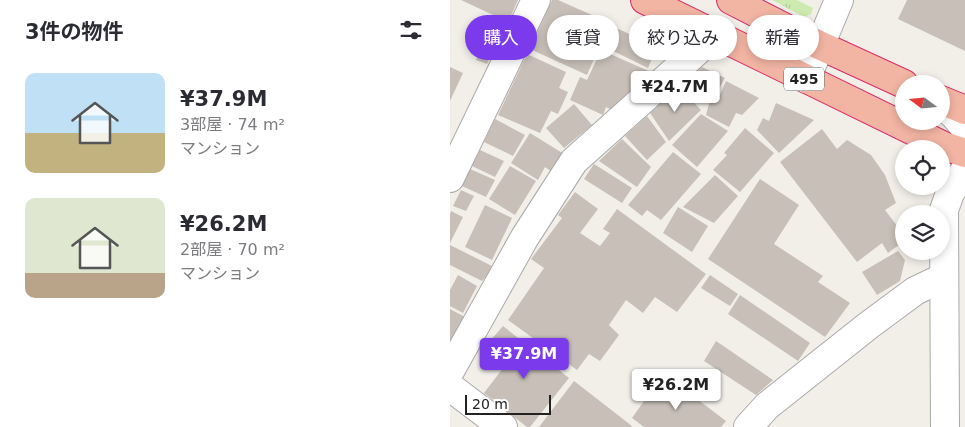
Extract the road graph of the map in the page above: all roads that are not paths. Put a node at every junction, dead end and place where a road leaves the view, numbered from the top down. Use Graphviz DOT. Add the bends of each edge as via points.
graph roads {
  1 [pos="536,0"];
  2 [pos="645,0"];
  3 [pos="731,0"];
  4 [pos="839,0"];
  5 [pos="675,15"];
  6 [pos="760,15"];
  7 [pos="819,45"];
  8 [pos="737,46"];
  9 [pos="687,60"];
  10 [pos="813,60"];
  11 [pos="806,79"];
  12 [pos="895,80"];
  13 [pos="950,105"];
  14 [pos="950,110"];
  15 [pos="965,110"];
  16 [pos="965,128"];
  17 [pos="923,140"];
  18 [pos="950,148"];
  19 [pos="965,153"];
  20 [pos="965,170"];
  21 [pos="450,178"];
  22 [pos="946,205"];
  23 [pos="944,260"];
  24 [pos="944,277"];
  25 [pos="450,371"];
  26 [pos="450,388"];
  27 [pos="503,427"];
  28 [pos="748,427"];
  29 [pos="945,427"];
  1 -- 21 [label="street"];
  2 -- 5 [label="highway, 495"];
  3 -- 6 [label="highway, 495"];
  4 -- 7 [label="street"];
  7 -- 12 [label="highway, 495"];
  8 -- 11 [label="highway, 495"];
  9 -- 25 [label="street" via="574,162 525,237"];
  10 -- 11 [label="street"];
  11 -- 17 [label="highway, 495"];
  13 -- 15 [label="highway"];
  14 -- 16 [label="street"];
  18 -- 19 [label="highway, 495"];
  20 -- 22 [label="street"];
  23 -- 24 [label="street"];
  24 -- 28 [label="street" via="915,291 869,325 767,406"];
  24 -- 29 [label="street"];
  26 -- 27 [label="street"];
}
